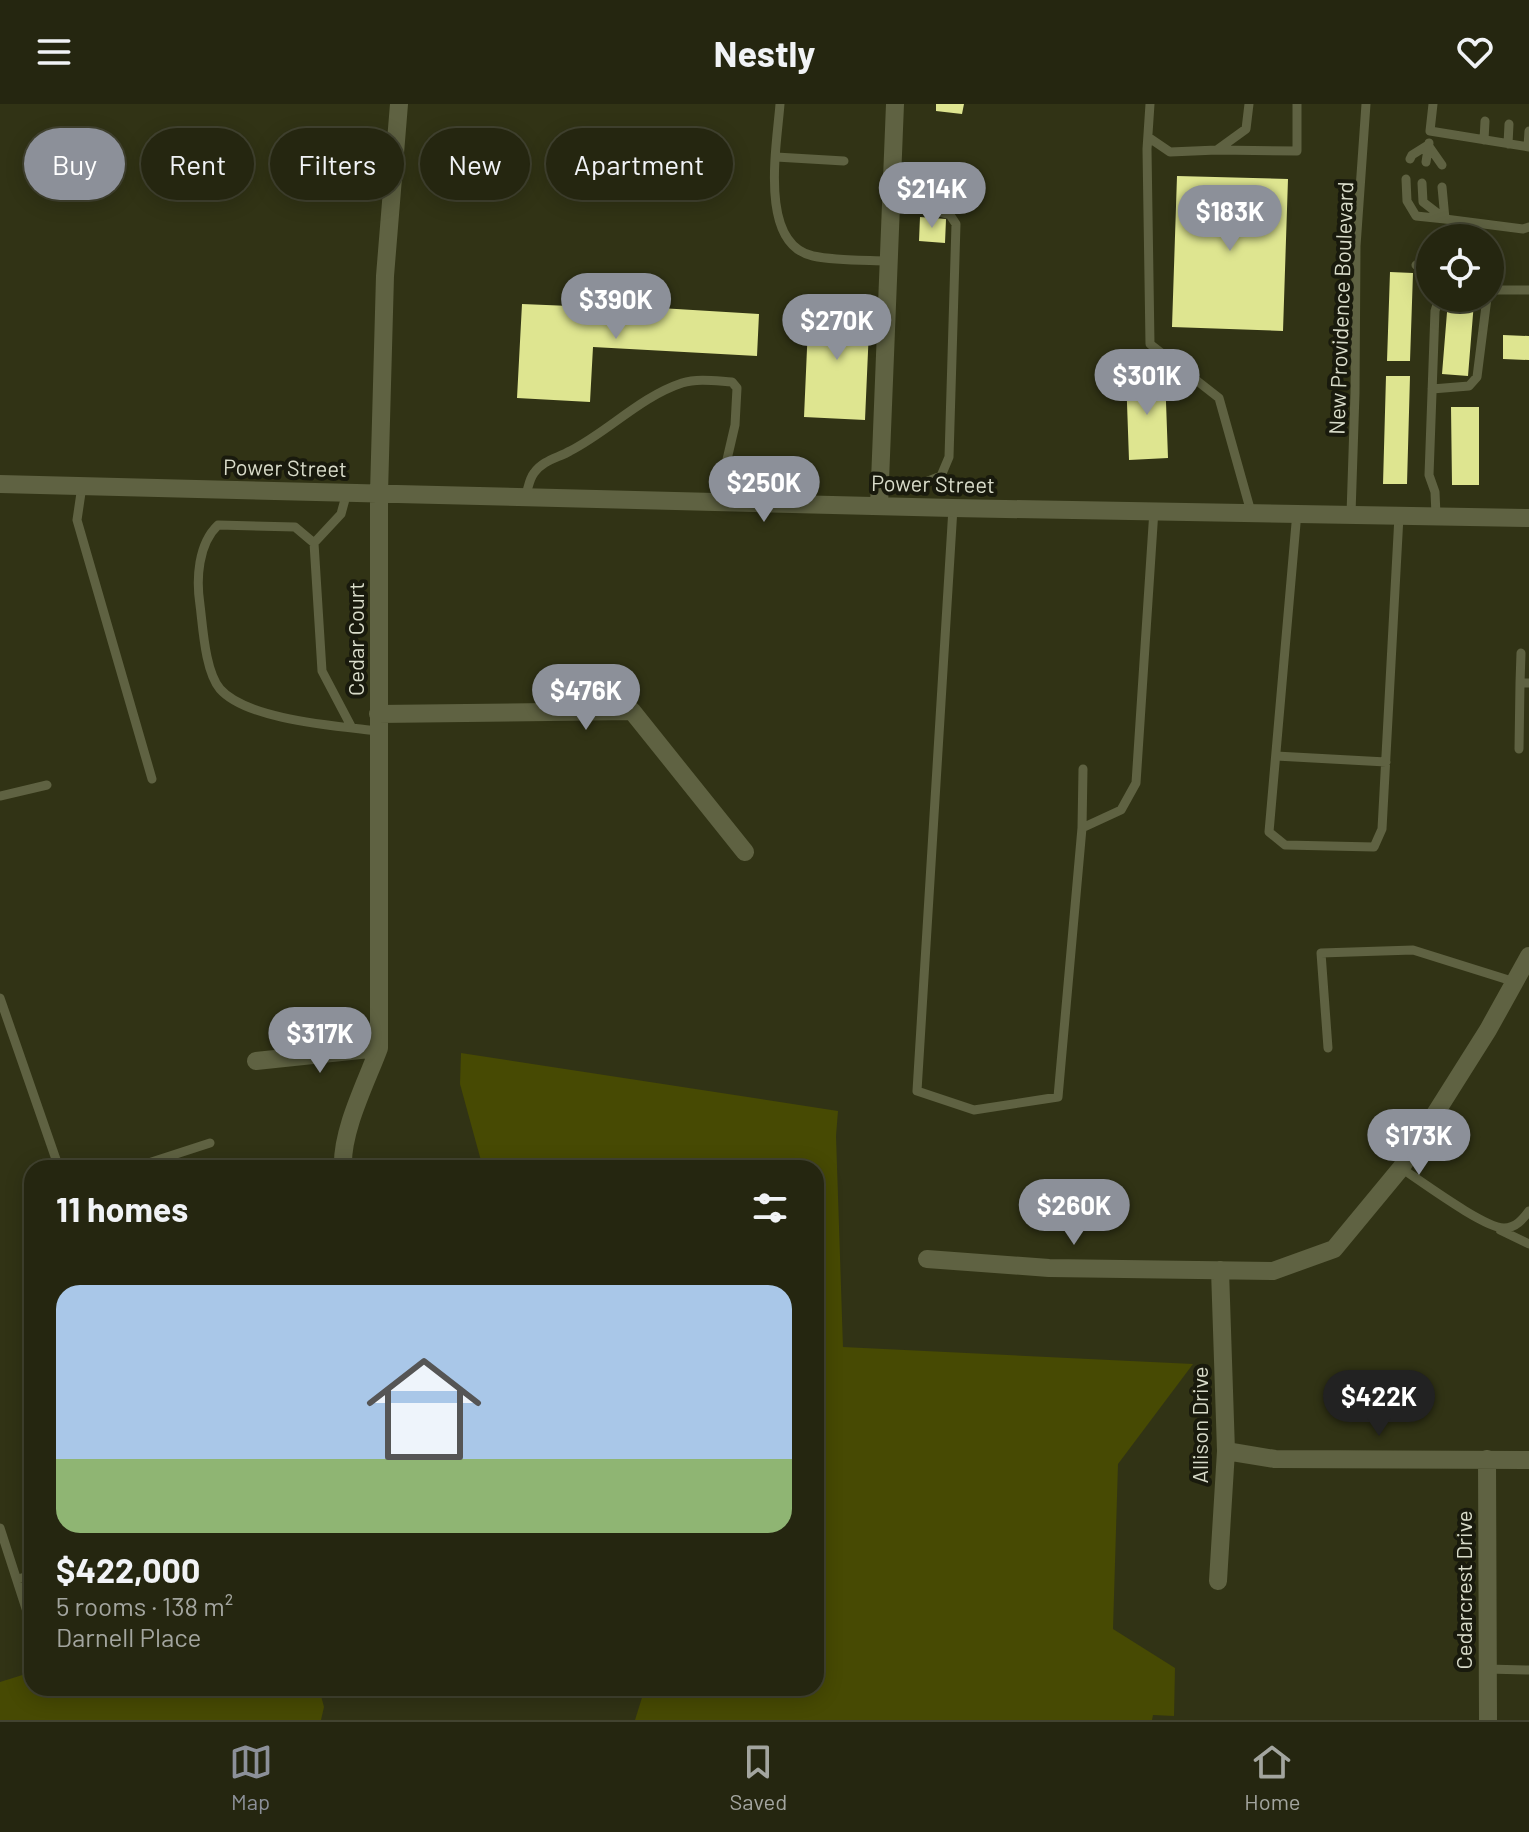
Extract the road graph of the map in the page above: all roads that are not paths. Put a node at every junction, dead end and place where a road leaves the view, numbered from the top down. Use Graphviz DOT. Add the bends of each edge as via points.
graph roads {
  1 [pos="399,104"];
  2 [pos="780,104"];
  3 [pos="895,104"];
  4 [pos="1150,104"];
  5 [pos="1249,104"];
  6 [pos="1297,104"];
  7 [pos="1366,104"];
  8 [pos="1433,104"];
  9 [pos="1485,121"];
  10 [pos="1509,124"];
  11 [pos="1430,131"];
  12 [pos="1529,131"];
  13 [pos="1148,137"];
  14 [pos="1484,140"];
  15 [pos="1508,144"];
  16 [pos="1428,145"];
  17 [pos="1528,147"];
  18 [pos="1217,150"];
  19 [pos="776,157"];
  20 [pos="1410,159"];
  21 [pos="844,161"];
  22 [pos="1426,162"];
  23 [pos="1442,165"];
  24 [pos="1406,179"];
  25 [pos="1422,183"];
  26 [pos="1442,187"];
  27 [pos="891,199"];
  28 [pos="1445,219"];
  29 [pos="1529,227"];
  30 [pos="889,261"];
  31 [pos="1504,290"];
  32 [pos="1529,290"];
  33 [pos="1435,312"];
  34 [pos="1485,312"];
  35 [pos="1432,389"];
  36 [pos="0,484"];
  37 [pos="879,485"];
  38 [pos="82,486"];
  39 [pos="347,492"];
  40 [pos="379,493"];
  41 [pos="525,497"];
  42 [pos="725,502"];
  43 [pos="879,506"];
  44 [pos="953,508"];
  45 [pos="1154,510"];
  46 [pos="1251,512"];
  47 [pos="1297,512"];
  48 [pos="1351,514"];
  49 [pos="1399,514"];
  50 [pos="1436,515"];
  51 [pos="1529,518"];
  52 [pos="314,543"];
  53 [pos="1521,653"];
  54 [pos="1525,683"];
  55 [pos="378,722"];
  56 [pos="352,728"];
  57 [pos="1519,749"];
  58 [pos="1276,756"];
  59 [pos="1386,762"];
  60 [pos="1083,769"];
  61 [pos="152,779"];
  62 [pos="47,785"];
  63 [pos="0,796"];
  64 [pos="1082,828"];
  65 [pos="745,852"];
  66 [pos="1529,956"];
  67 [pos="1515,982"];
  68 [pos="0,998"];
  69 [pos="379,1048"];
  70 [pos="1328,1048"];
  71 [pos="256,1061"];
  72 [pos="210,1143"];
  73 [pos="56,1160"];
  74 [pos="158,1160"];
  75 [pos="342,1160"];
  76 [pos="1401,1168"];
  77 [pos="1529,1211"];
  78 [pos="1489,1224"];
  79 [pos="1529,1244"];
  80 [pos="927,1259"];
  81 [pos="1220,1270"];
  82 [pos="1226,1451"];
  83 [pos="1487,1459"];
  84 [pos="1529,1460"];
  85 [pos="0,1528"];
  86 [pos="24,1577"];
  87 [pos="18,1579"];
  88 [pos="1218,1581"];
  89 [pos="24,1600"];
  90 [pos="1487,1669"];
  91 [pos="1529,1670"];
  92 [pos="1488,1720"];
  1 -- 40 [label="street, Cedar Court" via="385,276"];
  2 -- 19 [label="lane"];
  3 -- 27 [label="street"];
  4 -- 13 [label="lane"];
  5 -- 18 [label="lane" via="1246,129"];
  6 -- 18 [label="lane" via="1297,151"];
  7 -- 48 [label="lane, New Providence Boulevard" via="1356,246"];
  8 -- 11 [label="lane"];
  9 -- 14 [label="lane"];
  10 -- 15 [label="lane"];
  11 -- 14 [label="lane"];
  11 -- 16 [label="lane"];
  12 -- 17 [label="lane"];
  13 -- 18 [label="lane" via="1170,152"];
  13 -- 46 [label="lane" via="1150,344 1219,398"];
  14 -- 15 [label="lane"];
  15 -- 17 [label="lane"];
  16 -- 20 [label="lane"];
  16 -- 22 [label="lane"];
  16 -- 23 [label="lane"];
  19 -- 21 [label="lane"];
  19 -- 30 [label="lane" via="774,187 786,240 811,256"];
  24 -- 28 [label="lane" via="1407,201 1416,216"];
  25 -- 28 [label="lane" via="1423,202"];
  26 -- 28 [label="lane"];
  27 -- 30 [label="street"];
  27 -- 37 [label="lane" via="950,215 956,224 949,457 941,476 932,480"];
  28 -- 29 [label="lane"];
  30 -- 37 [label="street"];
  31 -- 32 [label="lane"];
  33 -- 35 [label="lane"];
  34 -- 35 [label="lane" via="1477,377 1469,386"];
  35 -- 50 [label="lane" via="1429,475"];
  36 -- 38 [label="street, Power Street"];
  37 -- 43 [label="street"];
  38 -- 39 [label="street, Power Street"];
  38 -- 61 [label="lane" via="77,520"];
  39 -- 40 [label="street, Power Street"];
  39 -- 52 [label="lane" via="341,514"];
  40 -- 41 [label="street, Power Street"];
  40 -- 55 [label="street, Cedar Court"];
  41 -- 42 [label="street, Power Street"];
  41 -- 42 [label="lane" via="534,473 548,460 665,391 702,380 732,382 737,388"];
  42 -- 43 [label="street, Power Street"];
  43 -- 44 [label="street, Power Street"];
  44 -- 45 [label="street, Power Street"];
  44 -- 64 [label="lane" via="917,1091 974,1110 1058,1097"];
  45 -- 46 [label="street, Power Street"];
  45 -- 64 [label="lane" via="1136,783 1121,810"];
  46 -- 47 [label="street, Power Street"];
  47 -- 48 [label="street, Power Street"];
  47 -- 58 [label="lane"];
  48 -- 49 [label="street, Power Street"];
  49 -- 50 [label="street, Power Street"];
  49 -- 59 [label="lane"];
  50 -- 51 [label="street, Power Street"];
  52 -- 56 [label="lane" via="322,671"];
  52 -- 56 [label="lane" via="295,527 218,525 206,536 197,588 207,655 219,688 248,709"];
  53 -- 54 [label="lane"];
  54 -- 57 [label="lane"];
  55 -- 56 [label="lane"];
  55 -- 65 [label="street" via="632,711"];
  55 -- 69 [label="street, Cedar Court"];
  58 -- 59 [label="lane"];
  58 -- 59 [label="lane" via="1269,832 1285,845 1374,847 1382,829"];
  60 -- 64 [label="lane"];
  62 -- 63 [label="lane"];
  66 -- 67 [label="street"];
  67 -- 70 [label="lane" via="1413,950 1321,953"];
  67 -- 76 [label="street"];
  68 -- 73 [label="lane"];
  69 -- 71 [label="street"];
  69 -- 75 [label="street, Cedar Court"];
  72 -- 74 [label="lane"];
  76 -- 78 [label="lane"];
  76 -- 81 [label="street" via="1334,1249 1273,1271"];
  77 -- 78 [label="lane" via="1506,1229"];
  78 -- 79 [label="lane"];
  80 -- 81 [label="street" via="1049,1268"];
  81 -- 82 [label="street, Allison Drive"];
  82 -- 83 [label="street" via="1275,1459"];
  82 -- 88 [label="street, Allison Drive"];
  83 -- 84 [label="street"];
  83 -- 90 [label="street, Cedarcrest Drive"];
  85 -- 87 [label="lane"];
  86 -- 87 [label="lane"];
  87 -- 89 [label="lane"];
  90 -- 91 [label="lane"];
  90 -- 92 [label="street, Cedarcrest Drive"];
}
